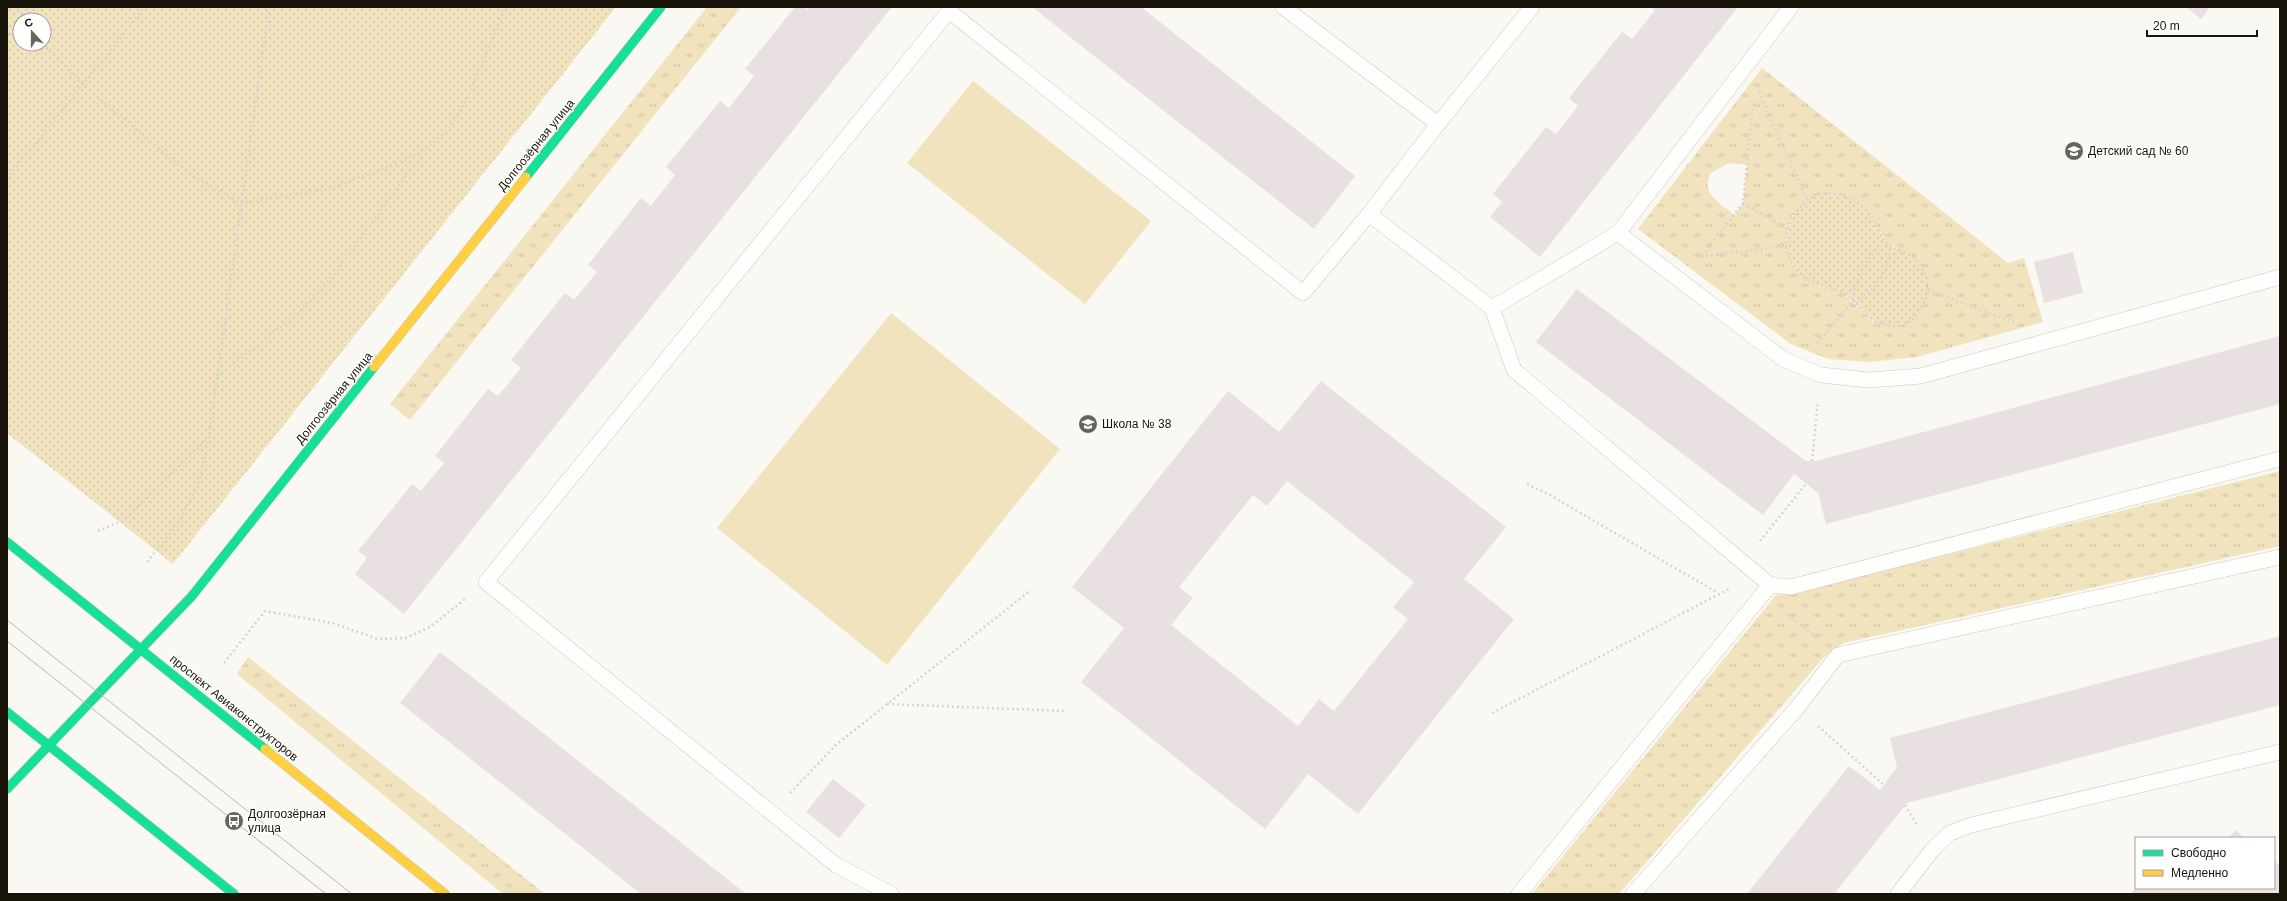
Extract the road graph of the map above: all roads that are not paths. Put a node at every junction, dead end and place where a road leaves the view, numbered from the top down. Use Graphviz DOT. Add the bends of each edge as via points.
graph roads {
  1 [pos="661,7"];
  2 [pos="1283,7"];
  3 [pos="1532,7"];
  4 [pos="1791,7"];
  5 [pos="1438,124"];
  6 [pos="1369,214"];
  7 [pos="1618,233"];
  8 [pos="2280,276"];
  9 [pos="1492,308"];
  10 [pos="2280,459"];
  11 [pos="7,542"];
  12 [pos="2280,557"];
  13 [pos="1766,589"];
  14 [pos="140,650"];
  15 [pos="7,712"];
  16 [pos="48,744"];
  17 [pos="2280,752"];
  18 [pos="7,788"];
  19 [pos="234,894"];
  20 [pos="445,894"];
  21 [pos="891,894"];
  22 [pos="1519,894"];
  23 [pos="1633,894"];
  24 [pos="1898,894"];
  1 -- 14 [label="main road, Долгоозёрная улица" via="192,596"];
  2 -- 5 [label="lane"];
  3 -- 5 [label="lane"];
  4 -- 7 [label="lane"];
  5 -- 6 [label="lane"];
  6 -- 9 [label="lane"];
  6 -- 21 [label="lane" via="1303,294 949,11 486,582 836,865"];
  7 -- 8 [label="lane" via="1783,359 1821,375 1869,380 1921,376"];
  7 -- 9 [label="lane"];
  9 -- 13 [label="lane" via="1514,370 1743,562"];
  10 -- 13 [label="lane" via="1791,586"];
  11 -- 14 [label="main road, проспект Авиаконструкторов"];
  12 -- 23 [label="lane" via="1838,655 1796,708"];
  13 -- 22 [label="lane"];
  14 -- 16 [label="main road, Долгоозёрная улица"];
  14 -- 20 [label="main road, проспект Авиаконструкторов"];
  15 -- 16 [label="main road"];
  16 -- 18 [label="main road, Долгоозёрная улица"];
  16 -- 19 [label="main road"];
  17 -- 24 [label="lane" via="1971,825 1950,833 1933,849"];
}
